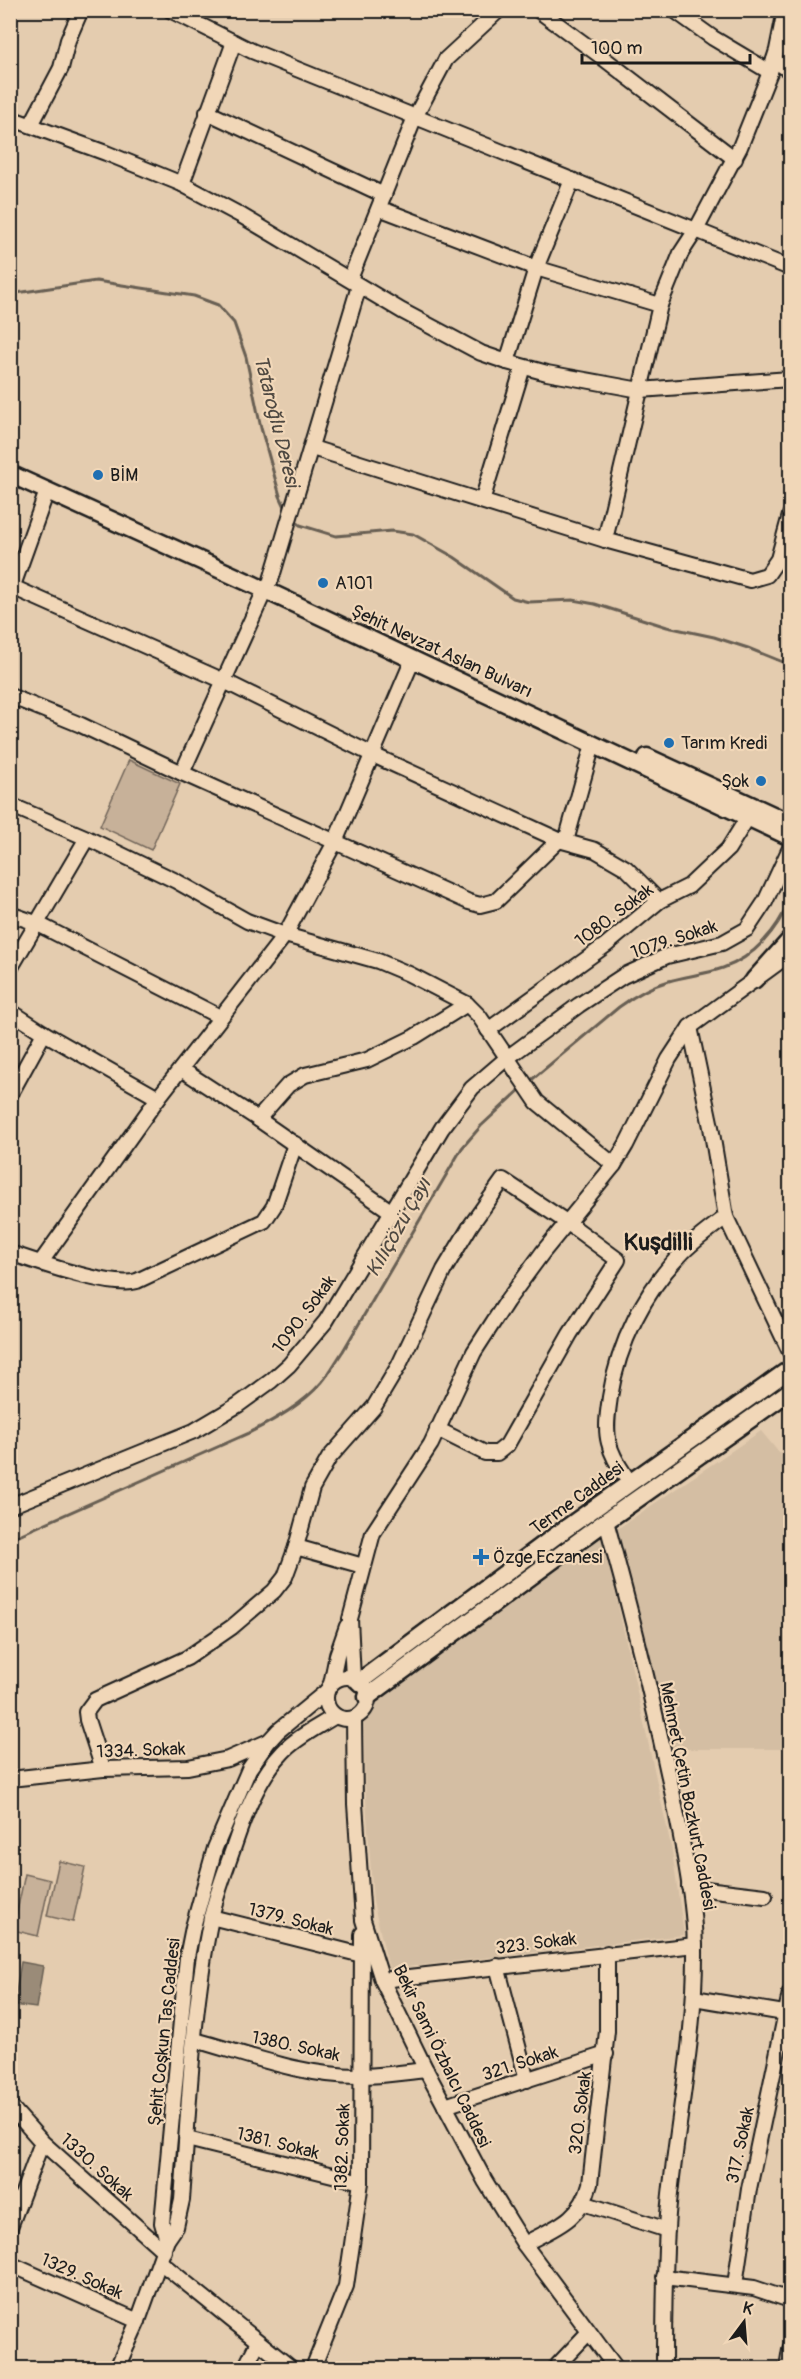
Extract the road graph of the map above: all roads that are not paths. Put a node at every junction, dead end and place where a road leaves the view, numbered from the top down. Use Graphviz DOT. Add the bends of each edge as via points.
graph roads {
  1 [pos="81,10"];
  2 [pos="170,10"];
  3 [pos="499,10"];
  4 [pos="538,10"];
  5 [pos="674,10"];
  6 [pos="785,10"];
  7 [pos="234,42"];
  8 [pos="772,66"];
  9 [pos="790,70"];
  10 [pos="207,112"];
  11 [pos="415,117"];
  12 [pos="10,118"];
  13 [pos="31,125"];
  14 [pos="735,159"];
  15 [pos="572,180"];
  16 [pos="182,184"];
  17 [pos="381,201"];
  18 [pos="696,230"];
  19 [pos="536,268"];
  20 [pos="790,268"];
  21 [pos="355,283"];
  22 [pos="660,305"];
  23 [pos="507,363"];
  24 [pos="524,367"];
  25 [pos="790,379"];
  26 [pos="640,390"];
  27 [pos="312,448"];
  28 [pos="10,463"];
  29 [pos="10,474"];
  30 [pos="47,491"];
  31 [pos="482,501"];
  32 [pos="790,515"];
  33 [pos="605,540"];
  34 [pos="268,585"];
  35 [pos="11,589"];
  36 [pos="413,659"];
  37 [pos="224,681"];
  38 [pos="10,696"];
  39 [pos="593,744"];
  40 [pos="373,754"];
  41 [pos="182,773"];
  42 [pos="10,805"];
  43 [pos="751,812"];
  44 [pos="790,823"];
  45 [pos="790,837"];
  46 [pos="87,838"];
  47 [pos="563,840"];
  48 [pos="334,842"];
  49 [pos="790,848"];
  50 [pos="659,901"];
  51 [pos="10,914"];
  52 [pos="36,923"];
  53 [pos="285,935"];
  54 [pos="790,940"];
  55 [pos="790,954"];
  56 [pos="10,969"];
  57 [pos="754,980"];
  58 [pos="467,1004"];
  59 [pos="10,1011"];
  60 [pos="220,1017"];
  61 [pos="690,1027"];
  62 [pos="488,1030"];
  63 [pos="44,1033"];
  64 [pos="507,1058"];
  65 [pos="181,1069"];
  66 [pos="10,1095"];
  67 [pos="158,1098"];
  68 [pos="258,1119"];
  69 [pos="295,1144"];
  70 [pos="614,1165"];
  71 [pos="393,1212"];
  72 [pos="726,1217"];
  73 [pos="568,1223"];
  74 [pos="10,1253"];
  75 [pos="41,1262"];
  76 [pos="790,1352"];
  77 [pos="790,1369"];
  78 [pos="790,1391"];
  79 [pos="437,1429"];
  80 [pos="630,1483"];
  81 [pos="10,1506"];
  82 [pos="606,1521"];
  83 [pos="296,1547"];
  84 [pos="363,1566"];
  85 [pos="350,1619"];
  86 [pos="356,1680"];
  87 [pos="329,1688"];
  88 [pos="367,1697"];
  89 [pos="335,1716"];
  90 [pos="354,1718"];
  91 [pos="268,1742"];
  92 [pos="103,1769"];
  93 [pos="10,1779"];
  94 [pos="689,1887"];
  95 [pos="765,1896"];
  96 [pos="212,1917"];
  97 [pos="363,1920"];
  98 [pos="695,1945"];
  99 [pos="607,1953"];
  100 [pos="362,1955"];
  101 [pos="497,1966"];
  102 [pos="382,1980"];
  103 [pos="790,1993"];
  104 [pos="694,1998"];
  105 [pos="788,2013"];
  106 [pos="195,2040"];
  107 [pos="606,2054"];
  108 [pos="426,2070"];
  109 [pos="361,2076"];
  110 [pos="527,2080"];
  111 [pos="10,2106"];
  112 [pos="445,2106"];
  113 [pos="187,2139"];
  114 [pos="42,2142"];
  115 [pos="361,2182"];
  116 [pos="583,2203"];
  117 [pos="10,2227"];
  118 [pos="667,2230"];
  119 [pos="524,2244"];
  120 [pos="164,2251"];
  121 [pos="10,2264"];
  122 [pos="664,2277"];
  123 [pos="735,2285"];
  124 [pos="790,2300"];
  125 [pos="138,2321"];
  126 [pos="588,2333"];
  127 [pos="258,2343"];
  128 [pos="790,2349"];
  129 [pos="117,2368"];
  130 [pos="245,2368"];
  131 [pos="291,2368"];
  132 [pos="313,2368"];
  133 [pos="555,2368"];
  134 [pos="616,2368"];
  135 [pos="664,2368"];
  136 [pos="787,2368"];
  1 -- 13 [label="street" via="61,68"];
  2 -- 7 [label="street"];
  3 -- 11 [label="street" via="446,59"];
  4 -- 14 [label="street"];
  5 -- 8 [label="street" via="713,38"];
  6 -- 8 [label="street"];
  7 -- 10 [label="street"];
  7 -- 11 [label="street"];
  8 -- 9 [label="street"];
  8 -- 14 [label="street"];
  10 -- 16 [label="street"];
  10 -- 17 [label="street"];
  11 -- 15 [label="street"];
  11 -- 17 [label="street"];
  12 -- 13 [label="street"];
  13 -- 16 [label="street"];
  14 -- 18 [label="street"];
  15 -- 18 [label="street"];
  15 -- 19 [label="street"];
  16 -- 21 [label="street"];
  17 -- 19 [label="street"];
  17 -- 21 [label="street"];
  18 -- 20 [label="street"];
  18 -- 22 [label="street" via="681,253"];
  19 -- 22 [label="street"];
  19 -- 23 [label="street"];
  21 -- 23 [label="street" via="455,340"];
  21 -- 27 [label="street"];
  22 -- 26 [label="street"];
  23 -- 24 [label="street"];
  24 -- 26 [label="street"];
  24 -- 31 [label="street"];
  25 -- 26 [label="street"];
  26 -- 33 [label="street"];
  27 -- 31 [label="street"];
  27 -- 34 [label="street"];
  28 -- 34 [label="main road, Şehit Nevzat Aslan Bulvarı"];
  29 -- 30 [label="main road, Şehit Nevzat Aslan Bulvarı"];
  30 -- 34 [label="main road, Şehit Nevzat Aslan Bulvarı"];
  30 -- 35 [label="street"];
  31 -- 33 [label="street"];
  32 -- 33 [label="street" via="778,559 766,575 750,580"];
  34 -- 36 [label="main road, Şehit Nevzat Aslan Bulvarı"];
  34 -- 37 [label="street"];
  34 -- 43 [label="main road, Şehit Nevzat Aslan Bulvarı"];
  35 -- 37 [label="street"];
  36 -- 39 [label="main road, Şehit Nevzat Aslan Bulvarı"];
  36 -- 40 [label="street"];
  37 -- 40 [label="street"];
  37 -- 41 [label="street"];
  38 -- 41 [label="street"];
  39 -- 43 [label="main road, Şehit Nevzat Aslan Bulvarı"];
  39 -- 47 [label="street"];
  40 -- 47 [label="street"];
  40 -- 48 [label="street"];
  41 -- 48 [label="street"];
  42 -- 46 [label="street"];
  43 -- 44 [label="main road, Şehit Nevzat Aslan Bulvarı"];
  43 -- 45 [label="main road, Şehit Nevzat Aslan Bulvarı"];
  43 -- 50 [label="street, 1080. Sokak" via="728,849 709,869 689,886"];
  46 -- 52 [label="street"];
  46 -- 53 [label="street" via="248,921"];
  47 -- 48 [label="street" via="506,894 480,905"];
  47 -- 50 [label="street" via="616,860"];
  48 -- 53 [label="street"];
  49 -- 64 [label="street, 1079. Sokak" via="765,902 747,929 722,943 667,956 623,975"];
  50 -- 62 [label="street, 1080. Sokak" via="606,945"];
  51 -- 52 [label="street"];
  52 -- 56 [label="street"];
  52 -- 60 [label="street"];
  53 -- 58 [label="street" via="378,961"];
  53 -- 60 [label="street"];
  54 -- 57 [label="main road"];
  55 -- 57 [label="street"];
  57 -- 61 [label="street"];
  58 -- 62 [label="street"];
  58 -- 68 [label="street" via="367,1060 295,1079"];
  59 -- 63 [label="street"];
  60 -- 65 [label="street"];
  61 -- 70 [label="street"];
  61 -- 72 [label="street"];
  62 -- 64 [label="street"];
  63 -- 66 [label="street"];
  63 -- 67 [label="street"];
  64 -- 70 [label="street" via="537,1102"];
  64 -- 71 [label="street, 1090. Sokak" via="488,1072 458,1105"];
  65 -- 67 [label="street"];
  65 -- 68 [label="street"];
  67 -- 75 [label="street"];
  68 -- 69 [label="street"];
  69 -- 71 [label="street"];
  69 -- 75 [label="street" via="274,1206 264,1221 177,1263 127,1284"];
  70 -- 73 [label="street"];
  71 -- 81 [label="street, 1090. Sokak" via="326,1321 290,1365 271,1381 194,1431"];
  72 -- 76 [label="street"];
  72 -- 80 [label="street" via="682,1253 664,1274 632,1324 621,1354 612,1386 608,1441"];
  73 -- 79 [label="street" via="524,1276 490,1327"];
  73 -- 79 [label="street" via="618,1260 570,1334 507,1446 497,1453 485,1453"];
  73 -- 83 [label="street" via="503,1180 444,1270 399,1365 374,1407 329,1458 312,1488"];
  74 -- 75 [label="street"];
  77 -- 80 [label="main road, Terme Caddesi"];
  78 -- 82 [label="main road, Terme Caddesi"];
  79 -- 84 [label="street" via="373,1533"];
  80 -- 86 [label="main road, Terme Caddesi"];
  82 -- 88 [label="main road, Terme Caddesi"];
  82 -- 94 [label="street, Mehmet Çetin Bozkurt Caddesi" via="660,1731"];
  83 -- 84 [label="street"];
  83 -- 92 [label="street" via="285,1577 274,1592 232,1627 187,1658 100,1696 89,1705 87,1719"];
  84 -- 85 [label="street"];
  85 -- 86 [label="street"];
  85 -- 87 [label="street"];
  86 -- 87 [label="street" via="341,1678"];
  86 -- 88 [label="street"];
  87 -- 89 [label="street" via="327,1705"];
  87 -- 91 [label="street, Şehit Coşkun Taş Caddesi"];
  88 -- 90 [label="street" via="364,1709"];
  89 -- 90 [label="street"];
  89 -- 96 [label="street, Şehit Coşkun Taş Caddesi" via="283,1752 263,1781 242,1821"];
  90 -- 97 [label="street, Bekir Sami Özbalcı Caddesi"];
  91 -- 92 [label="street, 1334. Sokak" via="228,1759 188,1767"];
  91 -- 120 [label="street, Şehit Coşkun Taş Caddesi" via="249,1769 224,1826 190,1941 162,2223"];
  92 -- 93 [label="street, 1334. Sokak"];
  94 -- 95 [label="street"];
  94 -- 98 [label="street, Mehmet Çetin Bozkurt Caddesi"];
  96 -- 100 [label="street, 1379. Sokak"];
  96 -- 106 [label="street, Şehit Coşkun Taş Caddesi"];
  97 -- 100 [label="street, 1382. Sokak"];
  97 -- 102 [label="street, Bekir Sami Özbalcı Caddesi"];
  98 -- 99 [label="street, 323. Sokak"];
  98 -- 104 [label="street, Mehmet Çetin Bozkurt Caddesi"];
  99 -- 101 [label="street, 323. Sokak"];
  99 -- 107 [label="street, 320. Sokak"];
  100 -- 109 [label="street, 1382. Sokak"];
  101 -- 102 [label="street, 323. Sokak"];
  101 -- 110 [label="street"];
  102 -- 108 [label="street, Bekir Sami Özbalcı Caddesi"];
  103 -- 105 [label="street, 317. Sokak"];
  104 -- 105 [label="street"];
  104 -- 118 [label="street, Mehmet Çetin Bozkurt Caddesi"];
  105 -- 123 [label="street, 317. Sokak" via="749,2189"];
  106 -- 109 [label="street, 1380. Sokak" via="303,2070"];
  106 -- 113 [label="street, Şehit Coşkun Taş Caddesi"];
  107 -- 110 [label="street, 321. Sokak"];
  107 -- 116 [label="street, 320. Sokak" via="590,2184"];
  108 -- 109 [label="street, 1380. Sokak"];
  108 -- 112 [label="street, Bekir Sami Özbalcı Caddesi"];
  109 -- 115 [label="street, 1382. Sokak"];
  110 -- 112 [label="street, 321. Sokak"];
  111 -- 114 [label="street, 1330. Sokak"];
  112 -- 119 [label="street, Bekir Sami Özbalcı Caddesi"];
  113 -- 115 [label="street, 1381. Sokak"];
  113 -- 120 [label="street, Şehit Coşkun Taş Caddesi" via="182,2200 176,2227"];
  114 -- 117 [label="street"];
  114 -- 120 [label="street, 1330. Sokak"];
  115 -- 132 [label="street, 1382. Sokak" via="346,2286"];
  116 -- 118 [label="street"];
  116 -- 119 [label="street" via="578,2212"];
  118 -- 122 [label="street, Mehmet Çetin Bozkurt Caddesi"];
  119 -- 126 [label="street, Bekir Sami Özbalcı Caddesi"];
  120 -- 125 [label="street, Şehit Coşkun Taş Caddesi"];
  120 -- 127 [label="street, 1330. Sokak"];
  121 -- 125 [label="street, 1329. Sokak"];
  122 -- 123 [label="street"];
  122 -- 135 [label="street, Mehmet Çetin Bozkurt Caddesi"];
  123 -- 124 [label="street"];
  125 -- 129 [label="street, Şehit Coşkun Taş Caddesi"];
  126 -- 133 [label="street"];
  126 -- 134 [label="street, Bekir Sami Özbalcı Caddesi"];
  127 -- 130 [label="street"];
  127 -- 131 [label="street, 1330. Sokak"];
  128 -- 136 [label="street"];
}
